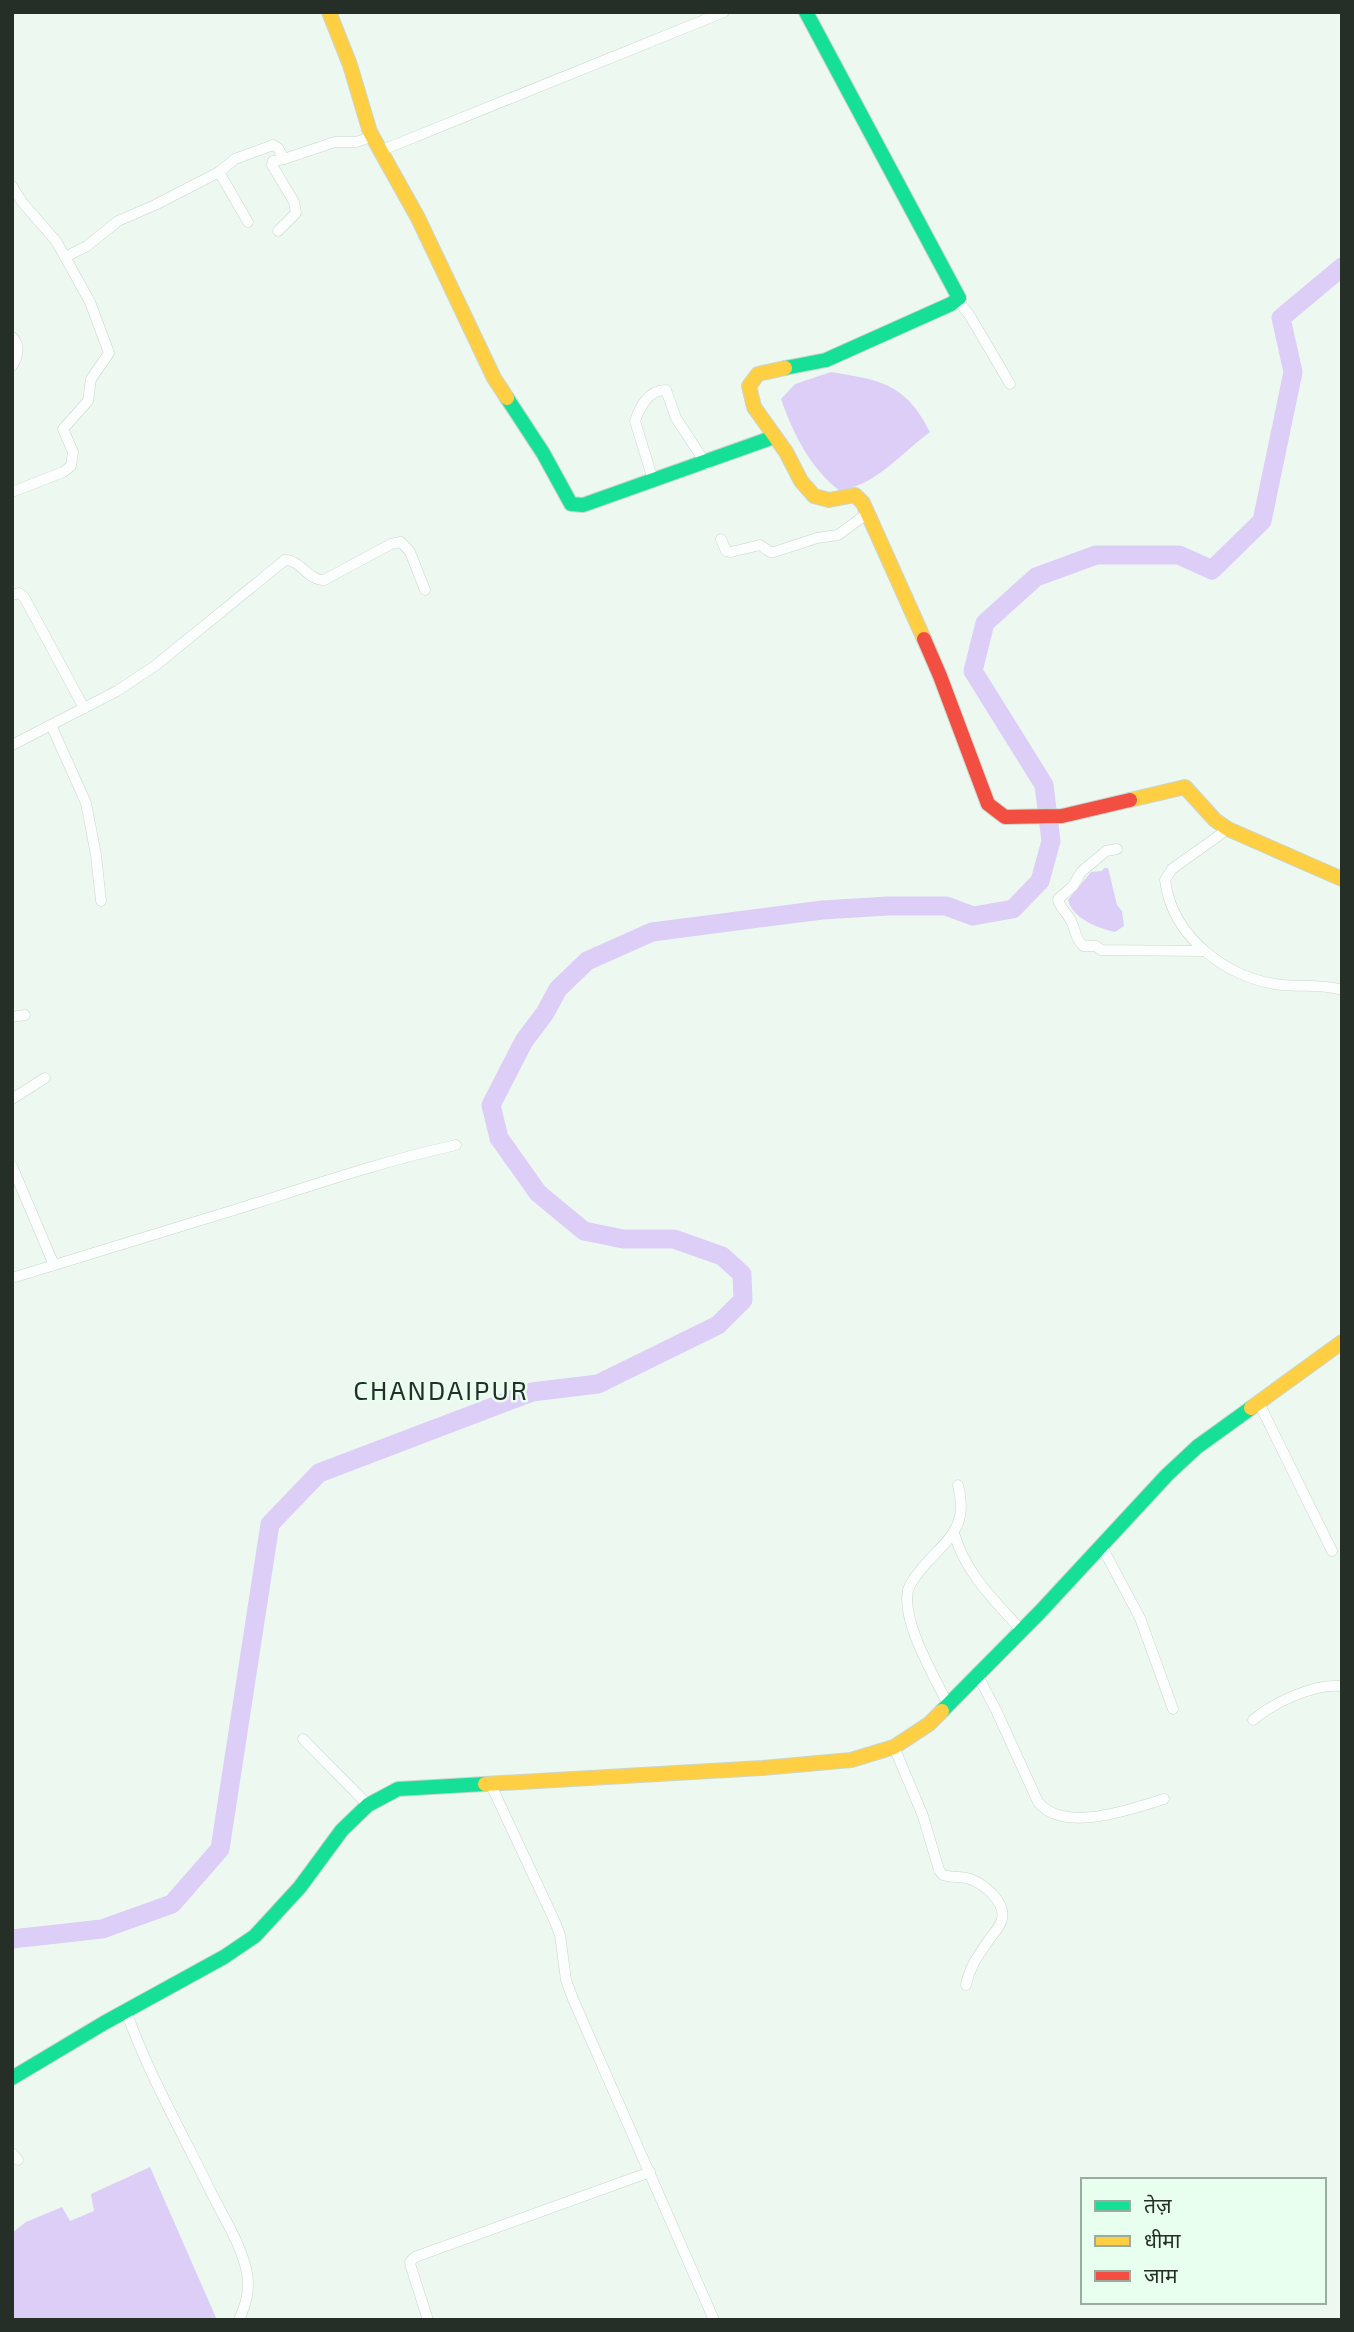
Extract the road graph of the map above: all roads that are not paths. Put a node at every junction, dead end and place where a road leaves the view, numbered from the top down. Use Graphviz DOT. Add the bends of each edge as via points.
graph roads {
  1 [pos="329,12"];
  2 [pos="724,12"];
  3 [pos="806,12"];
  4 [pos="370,132"];
  5 [pos="380,151"];
  6 [pos="284,159"];
  7 [pos="219,172"];
  8 [pos="12,186"];
  9 [pos="248,222"];
  10 [pos="278,231"];
  11 [pos="65,257"];
  12 [pos="958,300"];
  13 [pos="12,337"];
  14 [pos="12,366"];
  15 [pos="1010,384"];
  16 [pos="774,437"];
  17 [pos="706,464"];
  18 [pos="653,480"];
  19 [pos="12,492"];
  20 [pos="868,513"];
  21 [pos="721,539"];
  22 [pos="425,590"];
  23 [pos="12,595"];
  24 [pos="84,708"];
  25 [pos="51,725"];
  26 [pos="12,746"];
  27 [pos="1228,829"];
  28 [pos="1117,849"];
  29 [pos="1342,879"];
  30 [pos="101,901"];
  31 [pos="1203,951"];
  32 [pos="1342,990"];
  33 [pos="25,1015"];
  34 [pos="12,1017"];
  35 [pos="46,1078"];
  36 [pos="12,1098"];
  37 [pos="456,1145"];
  38 [pos="12,1166"];
  39 [pos="54,1265"];
  40 [pos="12,1278"];
  41 [pos="1342,1342"];
  42 [pos="1258,1401"];
  43 [pos="958,1485"];
  44 [pos="954,1533"];
  45 [pos="1101,1545"];
  46 [pos="1332,1551"];
  47 [pos="1022,1630"];
  48 [pos="978,1676"];
  49 [pos="1342,1686"];
  50 [pos="948,1706"];
  51 [pos="1172,1709"];
  52 [pos="1253,1720"];
  53 [pos="303,1739"];
  54 [pos="894,1747"];
  55 [pos="489,1783"];
  56 [pos="1164,1799"];
  57 [pos="368,1805"];
  58 [pos="966,1985"];
  59 [pos="126,2011"];
  60 [pos="12,2078"];
  61 [pos="650,2172"];
  62 [pos="239,2320"];
  63 [pos="428,2320"];
  64 [pos="714,2320"];
  1 -- 4 [label="street"];
  2 -- 5 [label="street"];
  3 -- 12 [label="street"];
  4 -- 5 [label="street"];
  4 -- 6 [label="street" via="356,142 335,142"];
  5 -- 18 [label="street" via="418,218 494,378 567,499 583,505"];
  6 -- 7 [label="street" via="273,145 235,159"];
  6 -- 10 [label="street" via="272,165 296,213"];
  7 -- 9 [label="street"];
  7 -- 11 [label="street" via="118,221"];
  8 -- 11 [label="street"];
  11 -- 19 [label="street" via="90,302 108,356 93,375 88,401 63,429 73,452 71,466"];
  12 -- 15 [label="street"];
  12 -- 16 [label="street" via="826,360 758,374 749,392"];
  13 -- 14 [label="street" via="17,346"];
  16 -- 17 [label="street"];
  16 -- 20 [label="street" via="814,496 831,502 855,495"];
  17 -- 18 [label="street"];
  17 -- 18 [label="street" via="670,408 666,390 661,389 646,400 635,421"];
  20 -- 21 [label="street" via="838,536 774,552 760,545 726,551"];
  20 -- 27 [label="street" via="993,810 1005,817 1062,816 1185,787"];
  22 -- 24 [label="street" via="410,552 401,542 324,580 314,579 292,560 285,560 156,665"];
  23 -- 24 [label="street" via="24,597"];
  24 -- 25 [label="street"];
  25 -- 26 [label="street"];
  25 -- 30 [label="street" via="86,803"];
  27 -- 29 [label="street"];
  27 -- 31 [label="street" via="1172,869 1165,880 1184,928"];
  28 -- 31 [label="street" via="1106,851 1081,872 1058,899 1076,939 1083,946 1101,950"];
  31 -- 32 [label="street" via="1266,982"];
  33 -- 34 [label="street"];
  35 -- 36 [label="street"];
  37 -- 39 [label="street" via="314,1183"];
  38 -- 39 [label="street"];
  39 -- 40 [label="street"];
  41 -- 42 [label="street"];
  42 -- 45 [label="street" via="1167,1475"];
  42 -- 46 [label="street"];
  43 -- 44 [label="street" via="961,1510"];
  44 -- 47 [label="street" via="971,1573"];
  44 -- 50 [label="street" via="908,1590 911,1622"];
  45 -- 47 [label="street"];
  45 -- 51 [label="street" via="1139,1618"];
  47 -- 48 [label="street"];
  48 -- 50 [label="street"];
  48 -- 56 [label="street" via="1044,1810 1071,1818 1091,1817"];
  49 -- 52 [label="street" via="1299,1694"];
  50 -- 54 [label="street"];
  53 -- 57 [label="street"];
  54 -- 55 [label="street" via="851,1760 811,1764"];
  54 -- 58 [label="street" via="923,1816 939,1870 943,1875 982,1884 1002,1912"];
  55 -- 57 [label="street" via="398,1789"];
  55 -- 61 [label="street" via="555,1922 573,1999"];
  57 -- 59 [label="street" via="255,1936"];
  59 -- 60 [label="street"];
  59 -- 62 [label="street" via="238,2244 248,2289"];
  61 -- 63 [label="street" via="415,2256 411,2267"];
  61 -- 64 [label="street"];
}
